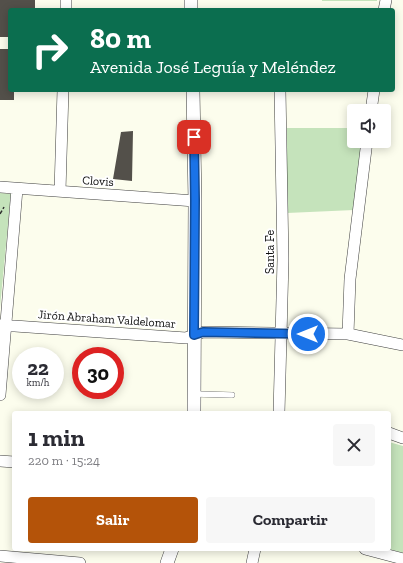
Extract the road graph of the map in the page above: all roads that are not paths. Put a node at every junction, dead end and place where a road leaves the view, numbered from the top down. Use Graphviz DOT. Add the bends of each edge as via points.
graph roads {
  1 [pos="63,92"];
  2 [pos="193,92"];
  3 [pos="280,92"];
  4 [pos="374,92"];
  5 [pos="372,104"];
  6 [pos="366,148"];
  7 [pos="0,187"];
  8 [pos="17,189"];
  9 [pos="60,191"];
  10 [pos="195,200"];
  11 [pos="3,325"];
  12 [pos="281,334"];
  13 [pos="348,334"];
  14 [pos="194,335"];
  15 [pos="403,345"];
  16 [pos="194,394"];
  17 [pos="0,395"];
  18 [pos="232,395"];
  19 [pos="194,411"];
  20 [pos="279,411"];
  21 [pos="391,434"];
  22 [pos="403,438"];
  23 [pos="0,461"];
  24 [pos="12,462"];
  25 [pos="171,551"];
  26 [pos="255,551"];
  27 [pos="373,551"];
  28 [pos="0,556"];
  29 [pos="403,559"];
  30 [pos="80,563"];
  31 [pos="167,563"];
  32 [pos="252,563"];
  1 -- 9 [label="street"];
  2 -- 10 [label="street"];
  3 -- 12 [label="street, Santa Fe" via="283,260"];
  4 -- 5 [label="street"];
  6 -- 13 [label="street" via="350,279"];
  7 -- 8 [label="street, Clovis"];
  8 -- 9 [label="street, Clovis"];
  8 -- 11 [label="street"];
  9 -- 10 [label="street, Clovis"];
  10 -- 14 [label="street"];
  11 -- 14 [label="street, Jirón Abraham Valdelomar" via="186,338"];
  11 -- 17 [label="street"];
  12 -- 13 [label="street, Jirón Abraham Valdelomar"];
  12 -- 14 [label="street, Jirón Abraham Valdelomar" via="203,332"];
  12 -- 20 [label="street, Santa Fe"];
  13 -- 15 [label="street, Jirón Abraham Valdelomar"];
  14 -- 16 [label="street"];
  16 -- 18 [label="lane"];
  16 -- 19 [label="street"];
  21 -- 22 [label="street"];
  23 -- 24 [label="street"];
  25 -- 31 [label="street"];
  26 -- 32 [label="street"];
  27 -- 29 [label="street"];
  28 -- 30 [label="street"];
}
